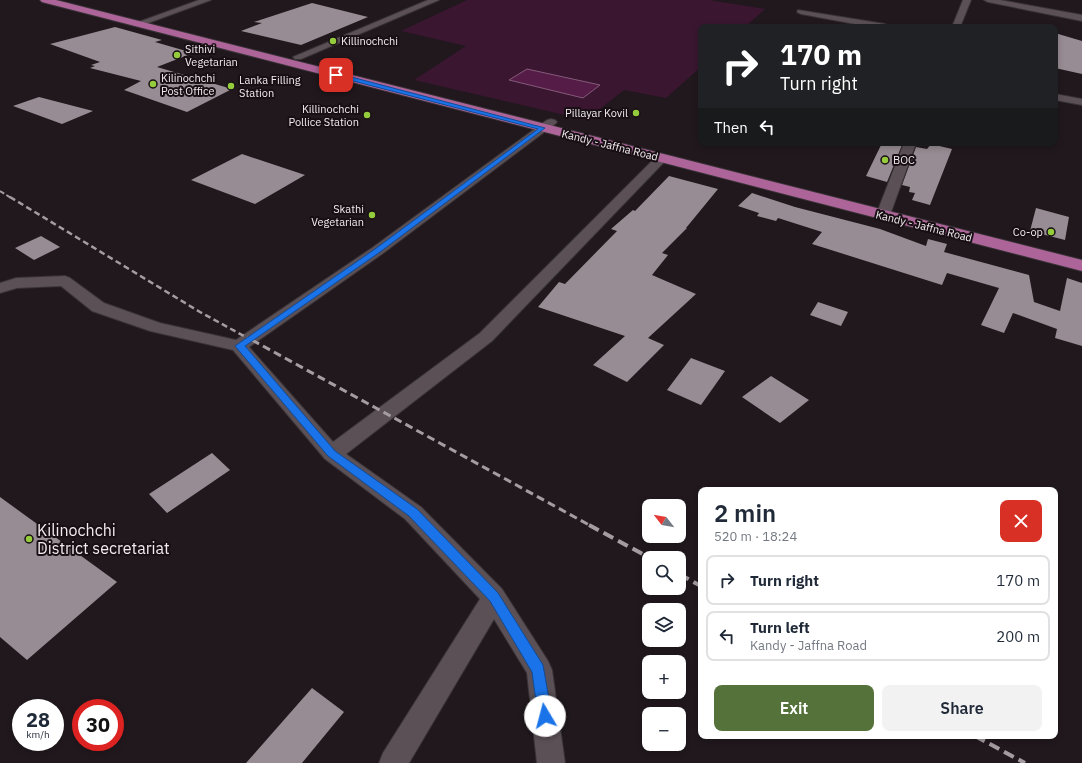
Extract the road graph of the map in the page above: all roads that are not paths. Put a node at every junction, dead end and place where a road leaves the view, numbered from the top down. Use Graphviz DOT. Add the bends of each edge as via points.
graph roads {
  1 [pos="45,0"];
  2 [pos="67,0"];
  3 [pos="207,0"];
  4 [pos="435,0"];
  5 [pos="966,0"];
  6 [pos="988,0"];
  7 [pos="801,12"];
  8 [pos="1082,18"];
  9 [pos="142,22"];
  10 [pos="868,24"];
  11 [pos="957,24"];
  12 [pos="298,57"];
  13 [pos="1058,98"];
  14 [pos="1082,102"];
  15 [pos="547,125"];
  16 [pos="909,146"];
  17 [pos="661,158"];
  18 [pos="885,211"];
  19 [pos="1082,255"];
  20 [pos="1082,266"];
  21 [pos="0,288"];
  22 [pos="239,346"];
  23 [pos="332,454"];
  24 [pos="494,597"];
  25 [pos="393,763"];
  26 [pos="551,763"];
  1 -- 9 [label="highway, Kandy - Jaffna Road"];
  2 -- 9 [label="highway, Kandy - Jaffna Road"];
  3 -- 9 [label="street"];
  4 -- 12 [label="street"];
  5 -- 11 [label="street"];
  6 -- 8 [label="street"];
  7 -- 10 [label="street"];
  9 -- 12 [label="highway, Kandy - Jaffna Road"];
  9 -- 15 [label="highway, Kandy - Jaffna Road"];
  12 -- 15 [label="highway, Kandy - Jaffna Road"];
  13 -- 14 [label="street"];
  15 -- 17 [label="highway, Kandy - Jaffna Road"];
  15 -- 18 [label="highway, Kandy - Jaffna Road"];
  15 -- 22 [label="street" via="377,251"];
  16 -- 18 [label="street"];
  17 -- 18 [label="highway, Kandy - Jaffna Road"];
  17 -- 23 [label="street" via="486,337"];
  18 -- 19 [label="highway, Kandy - Jaffna Road"];
  18 -- 20 [label="highway, Kandy - Jaffna Road"];
  21 -- 22 [label="street" via="16,283 65,282 98,307 156,327"];
  22 -- 23 [label="street"];
  23 -- 24 [label="street" via="413,513"];
  24 -- 25 [label="street"];
  24 -- 26 [label="street" via="539,670"];
}
